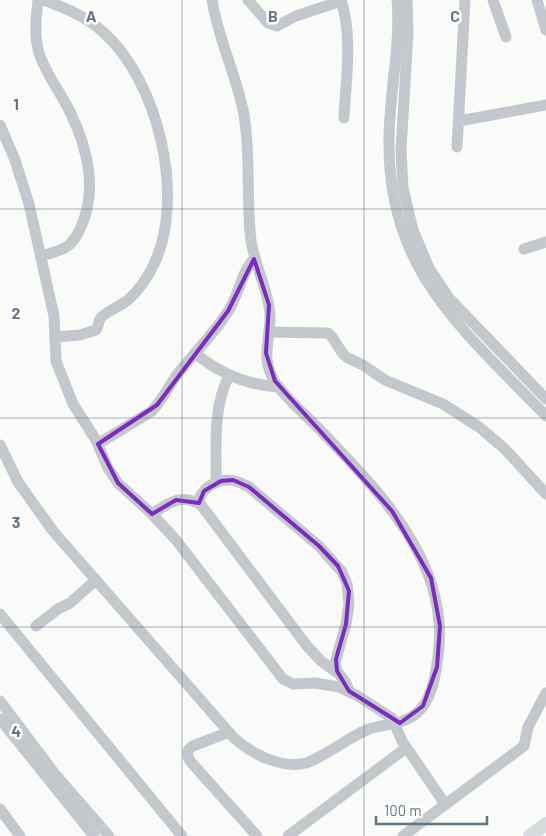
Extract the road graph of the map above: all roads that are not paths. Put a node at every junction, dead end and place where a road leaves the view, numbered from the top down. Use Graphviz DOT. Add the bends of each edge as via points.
graph roads {
  1 [pos="38,0"];
  2 [pos="44,0"];
  3 [pos="212,0"];
  4 [pos="248,0"];
  5 [pos="341,0"];
  6 [pos="397,0"];
  7 [pos="407,0"];
  8 [pos="465,0"];
  9 [pos="493,0"];
  10 [pos="537,0"];
  11 [pos="546,30"];
  12 [pos="506,37"];
  13 [pos="546,105"];
  14 [pos="344,118"];
  15 [pos="459,121"];
  16 [pos="0,125"];
  17 [pos="458,147"];
  18 [pos="546,242"];
  19 [pos="524,249"];
  20 [pos="41,256"];
  21 [pos="254,259"];
  22 [pos="268,332"];
  23 [pos="55,337"];
  24 [pos="195,353"];
  25 [pos="229,376"];
  26 [pos="279,387"];
  27 [pos="546,399"];
  28 [pos="546,416"];
  29 [pos="98,444"];
  30 [pos="0,445"];
  31 [pos="216,483"];
  32 [pos="546,494"];
  33 [pos="199,503"];
  34 [pos="152,514"];
  35 [pos="96,580"];
  36 [pos="0,614"];
  37 [pos="36,626"];
  38 [pos="339,674"];
  39 [pos="349,691"];
  40 [pos="546,692"];
  41 [pos="0,701"];
  42 [pos="0,719"];
  43 [pos="396,724"];
  44 [pos="229,732"];
  45 [pos="406,748"];
  46 [pos="445,804"];
  47 [pos="0,809"];
  48 [pos="546,824"];
  49 [pos="20,836"];
  50 [pos="94,836"];
  51 [pos="109,836"];
  52 [pos="182,836"];
  53 [pos="257,836"];
  54 [pos="288,836"];
  55 [pos="402,836"];
  56 [pos="530,836"];
  1 -- 20 [label="street" via="35,31 38,48 43,64 77,128 88,165 90,187 86,215 75,239 62,249"];
  2 -- 23 [label="street" via="95,25 129,61 153,112 164,155 167,186 162,244 143,283 128,300 100,318 96,330"];
  3 -- 21 [label="street" via="244,117"];
  4 -- 5 [label="street" via="268,23 277,26"];
  5 -- 14 [label="street" via="348,41"];
  6 -- 28 [label="street" via="398,32 389,154 394,200 404,236 421,273 446,311"];
  7 -- 27 [label="street" via="400,150 413,230 429,268 449,298"];
  8 -- 15 [label="street"];
  9 -- 12 [label="street"];
  10 -- 11 [label="street"];
  13 -- 15 [label="street"];
  15 -- 17 [label="street"];
  16 -- 20 [label="street" via="23,182"];
  18 -- 19 [label="street"];
  20 -- 23 [label="street" via="54,316"];
  21 -- 22 [label="street" via="268,305"];
  21 -- 24 [label="street" via="228,311"];
  22 -- 26 [label="street" via="267,360"];
  22 -- 32 [label="street" via="328,333 348,358 384,380 443,404 479,427 505,449"];
  23 -- 29 [label="street" via="58,368 77,412"];
  24 -- 25 [label="street"];
  24 -- 29 [label="street" via="152,411"];
  25 -- 26 [label="street"];
  25 -- 31 [label="street" via="218,406"];
  26 -- 43 [label="street" via="392,511 431,578 440,626 434,680 418,712"];
  29 -- 34 [label="street" via="118,483"];
  30 -- 35 [label="street" via="18,482 40,515"];
  31 -- 33 [label="street" via="202,492"];
  31 -- 38 [label="street" via="230,480 248,487 319,546 342,572 349,604 336,659"];
  33 -- 34 [label="street" via="176,500"];
  33 -- 38 [label="street" via="306,646"];
  34 -- 39 [label="street" via="176,540 283,679 293,684 323,683"];
  35 -- 37 [label="street"];
  35 -- 44 [label="street"];
  36 -- 52 [label="street"];
  38 -- 39 [label="street"];
  39 -- 43 [label="street" via="392,718"];
  40 -- 46 [label="street" via="528,727 524,746"];
  41 -- 51 [label="street" via="55,774"];
  42 -- 50 [label="street"];
  43 -- 44 [label="street" via="368,730 300,764 258,755"];
  43 -- 45 [label="street"];
  44 -- 53 [label="street" via="193,746 188,755"];
  45 -- 46 [label="street"];
  45 -- 54 [label="street"];
  46 -- 55 [label="street"];
  47 -- 49 [label="street"];
  48 -- 56 [label="main road"];
}
